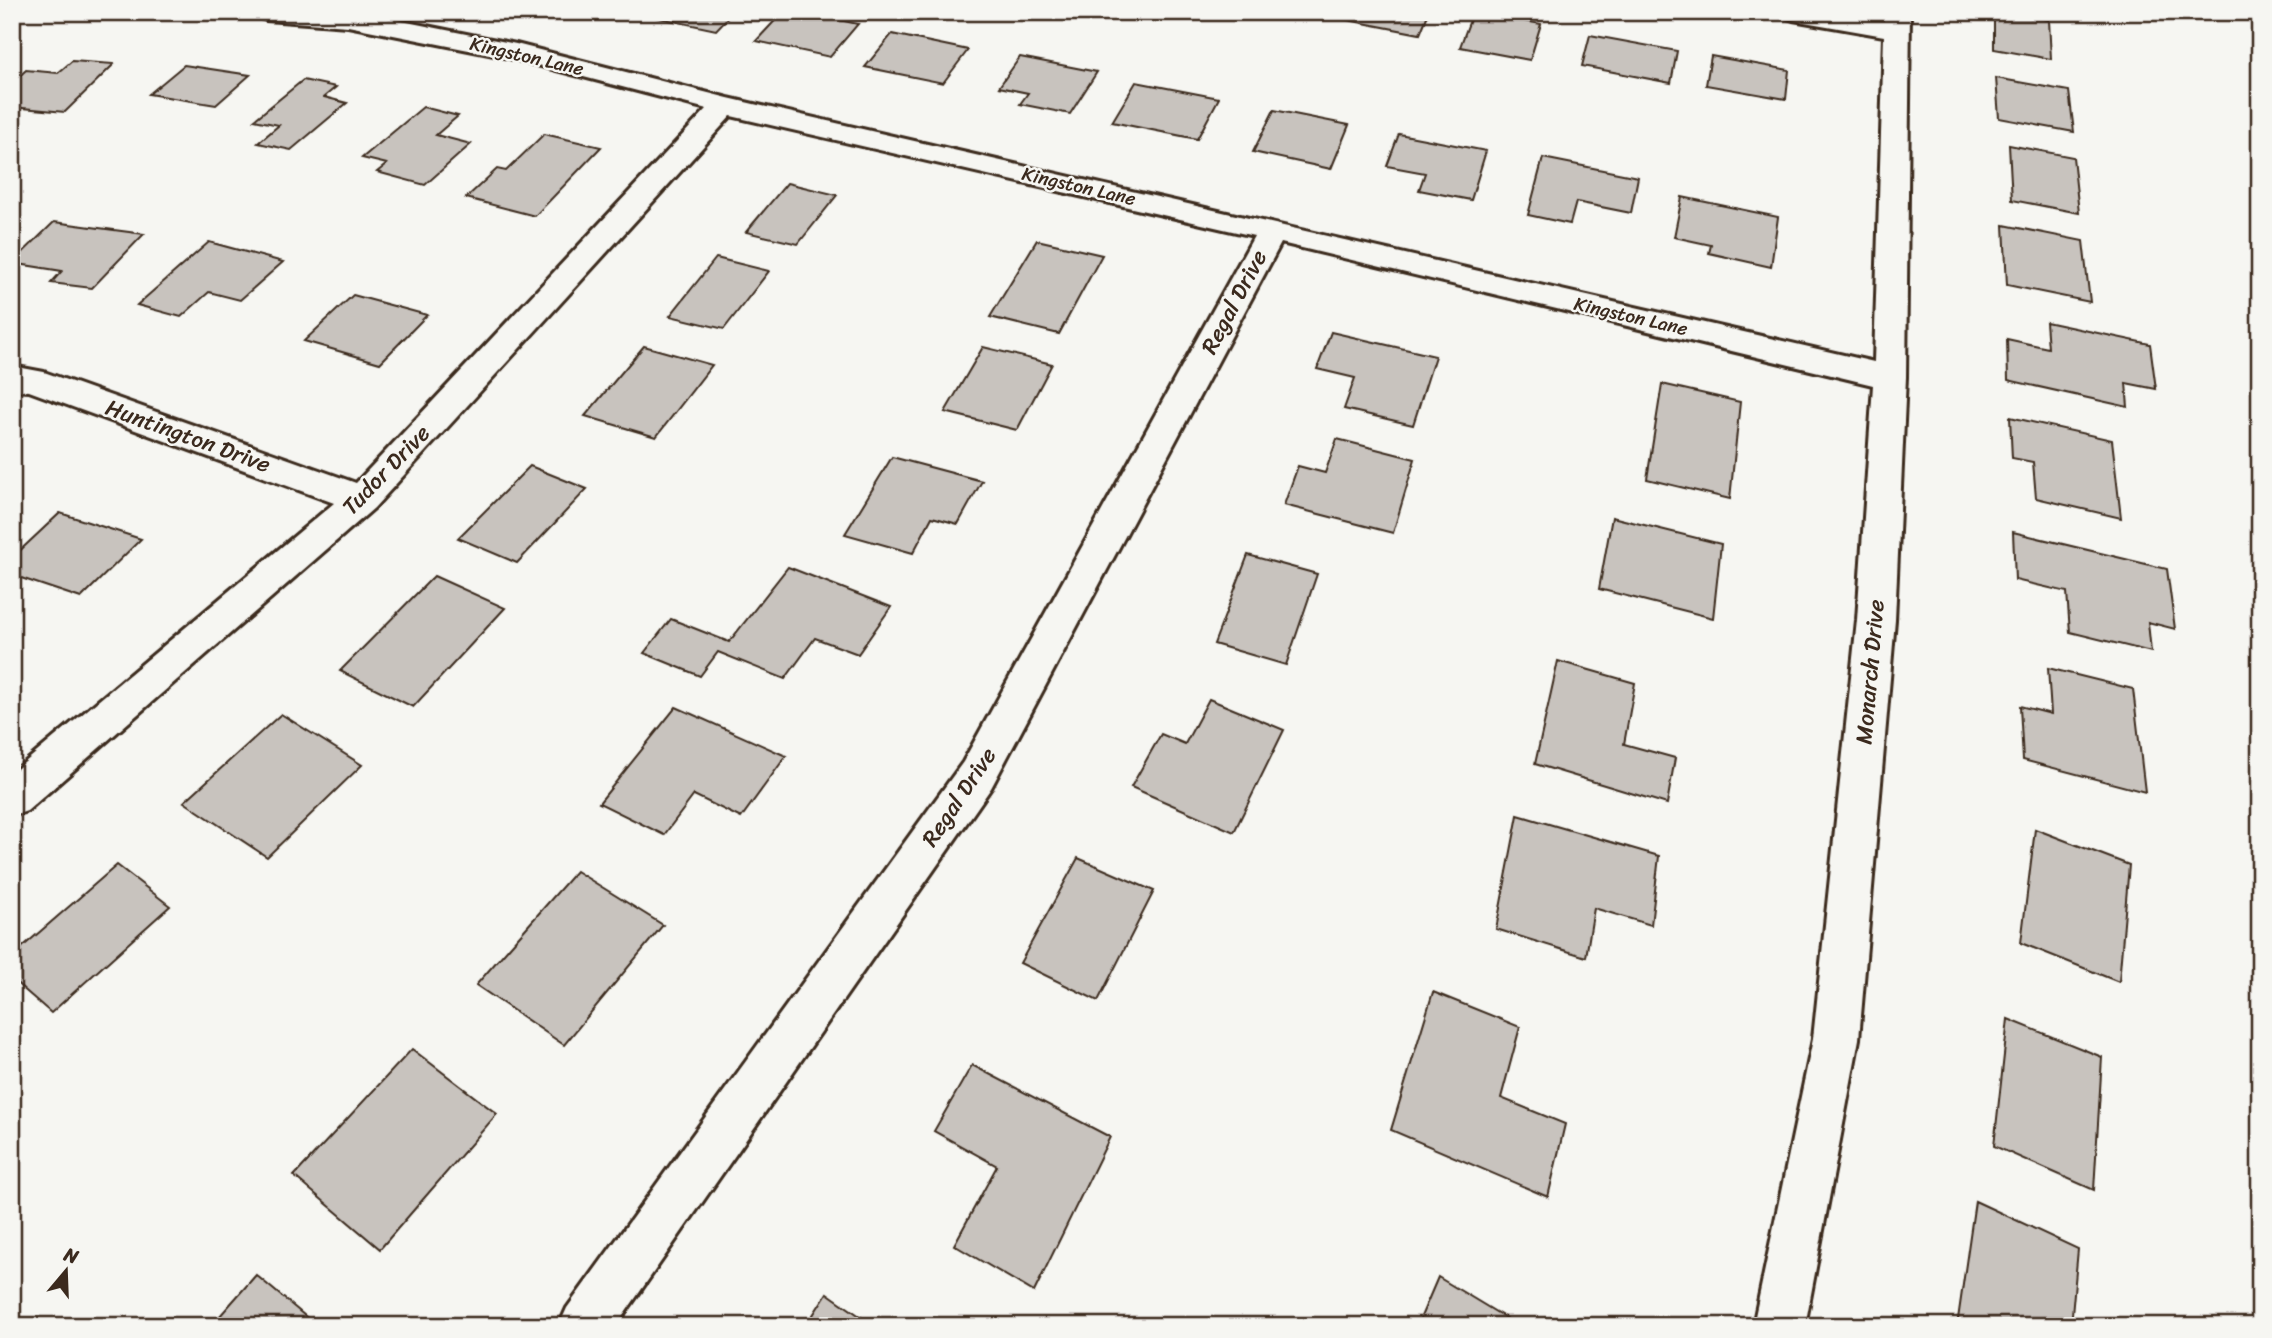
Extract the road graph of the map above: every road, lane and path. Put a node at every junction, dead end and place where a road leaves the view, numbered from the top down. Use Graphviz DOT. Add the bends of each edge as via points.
graph roads {
  1 [pos="266,12"];
  2 [pos="1793,12"];
  3 [pos="1897,22"];
  4 [pos="725,106"];
  5 [pos="1272,230"];
  6 [pos="12,377"];
  7 [pos="1890,377"];
  8 [pos="362,499"];
  9 [pos="12,798"];
  10 [pos="585,1326"];
  11 [pos="1779,1326"];
  1 -- 4 [label="street, Kingston Lane" via="348,18 516,51"];
  2 -- 3 [label="street"];
  3 -- 7 [label="street, Monarch Drive"];
  4 -- 5 [label="street, Kingston Lane"];
  4 -- 8 [label="street, Tudor Drive"];
  5 -- 7 [label="street, Kingston Lane"];
  5 -- 10 [label="street, Regal Drive" via="977,775"];
  6 -- 8 [label="street, Huntington Drive" via="32,380"];
  7 -- 11 [label="street, Monarch Drive" via="1876,620 1836,1039"];
  8 -- 9 [label="street, Tudor Drive"];
}
